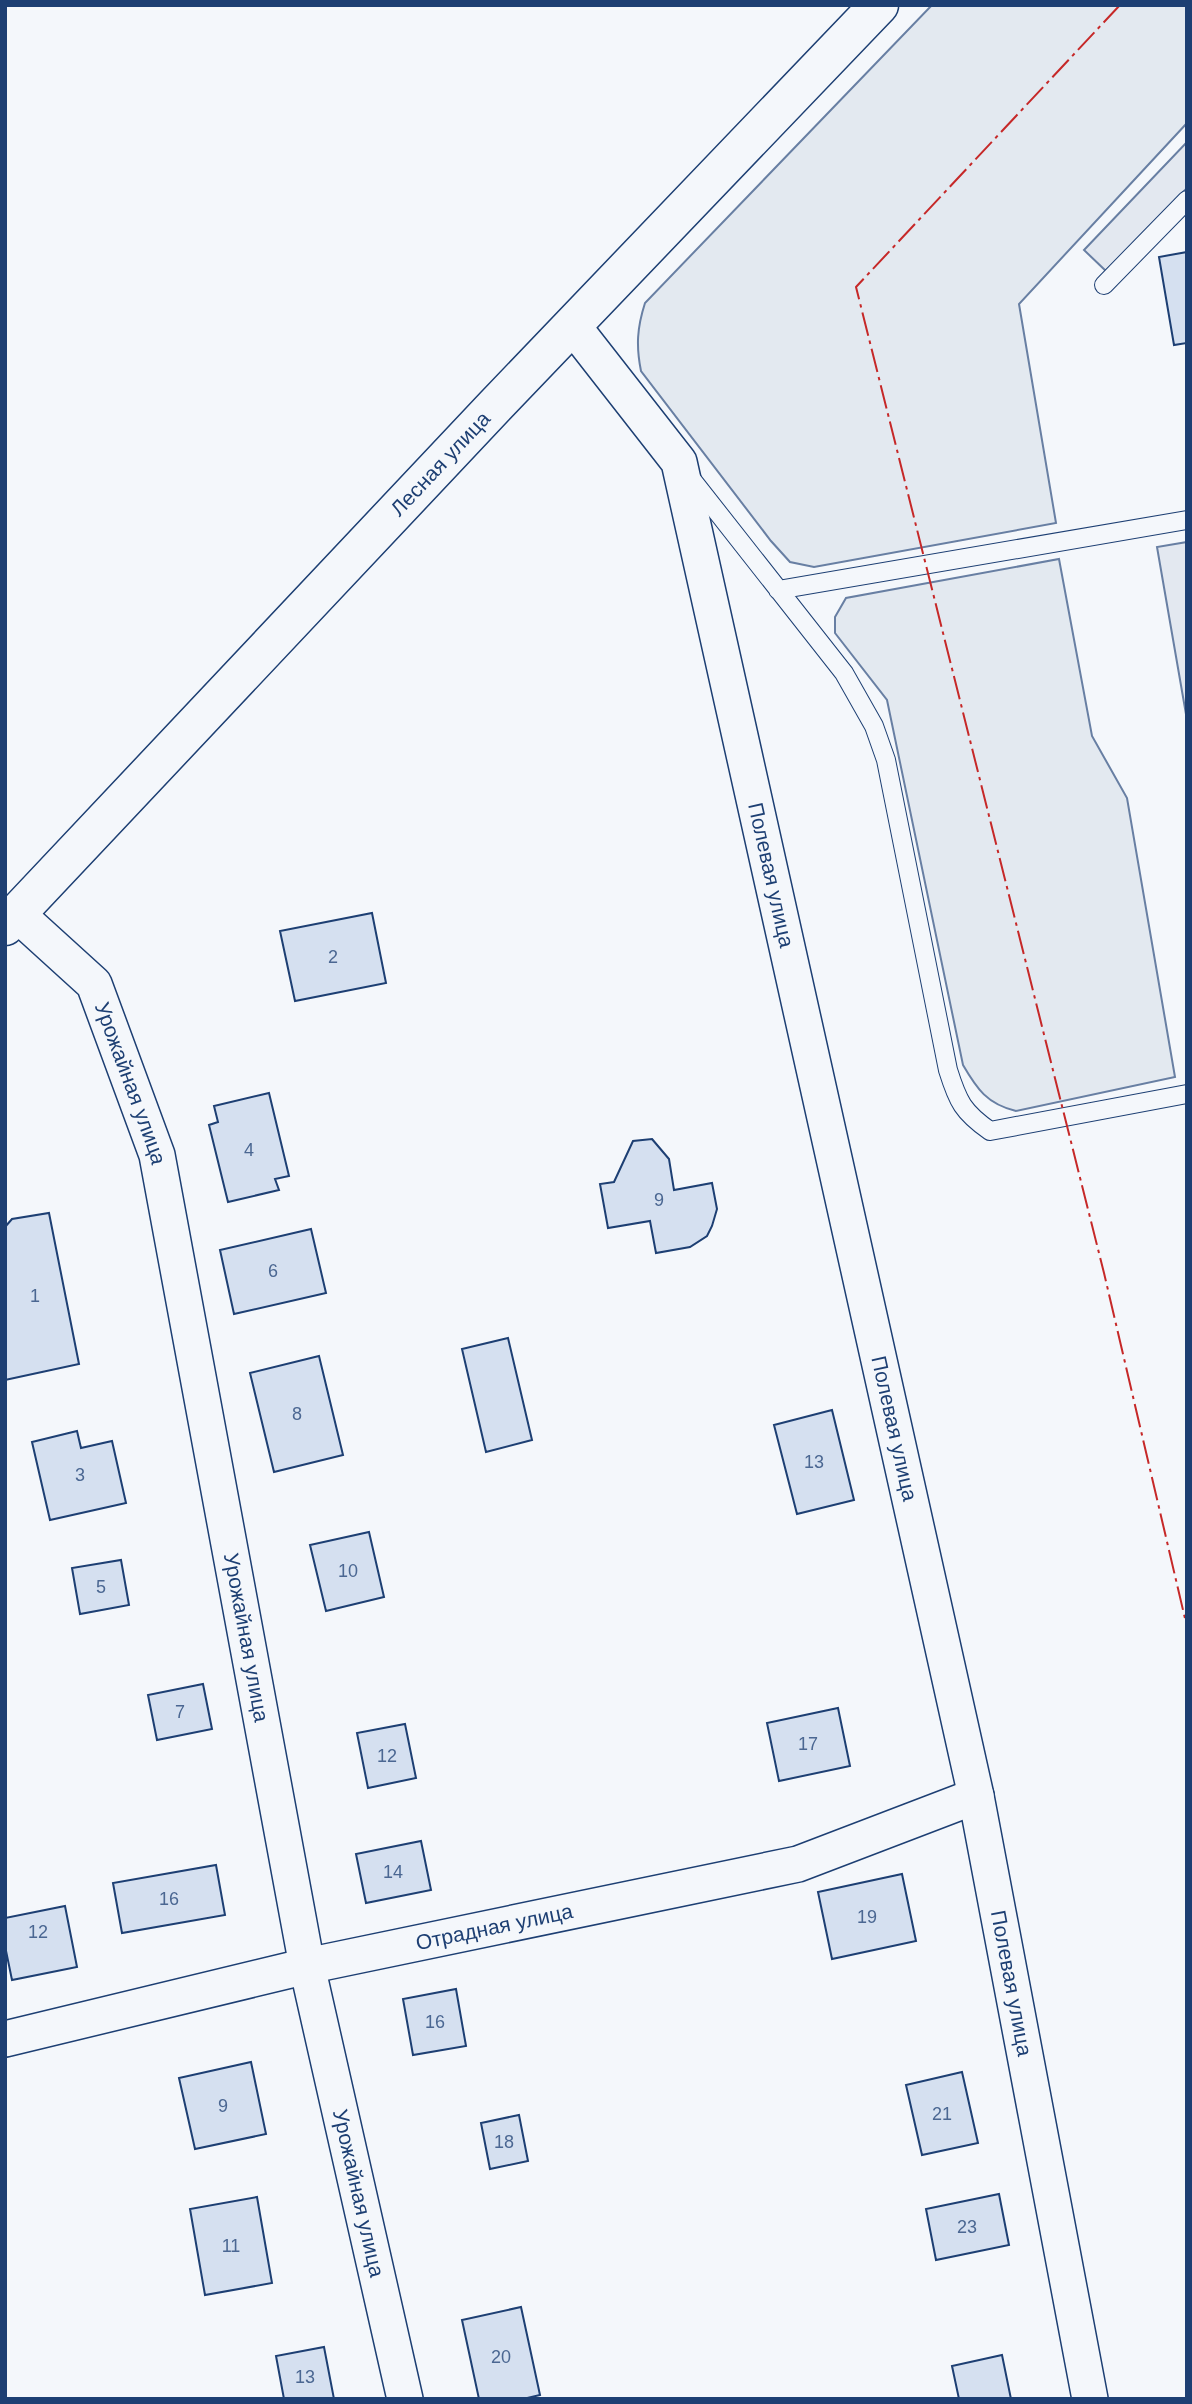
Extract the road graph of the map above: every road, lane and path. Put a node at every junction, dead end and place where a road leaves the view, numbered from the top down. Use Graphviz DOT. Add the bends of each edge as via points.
graph roads {
  1 [pos="879,5"];
  2 [pos="1187,200"];
  3 [pos="1104,285"];
  4 [pos="572,325"];
  5 [pos="679,462"];
  6 [pos="1187,520"];
  7 [pos="778,590"];
  8 [pos="11,920"];
  9 [pos="1187,1094"];
  10 [pos="976,1796"];
  11 [pos="307,1966"];
  12 [pos="5,2039"];
  13 [pos="405,2399"];
  14 [pos="1090,2399"];
  1 -- 4 [label="main road, Лесная улица"];
  2 -- 3 [label="lane"];
  4 -- 5 [label="street"];
  4 -- 8 [label="main road, Лесная улица"];
  5 -- 7 [label="lane"];
  5 -- 10 [label="street, Полевая улица"];
  6 -- 7 [label="lane"];
  7 -- 9 [label="lane" via="844,673 874,726 886,760 948,1070 967,1114 990,1131"];
  8 -- 11 [label="street, Урожайная улица" via="94,984 158,1155"];
  10 -- 11 [label="street, Отрадная улица" via="798,1864"];
  10 -- 14 [label="street, Полевая улица"];
  11 -- 12 [label="street, Отрадная улица"];
  11 -- 13 [label="street, Урожайная улица"];
}
